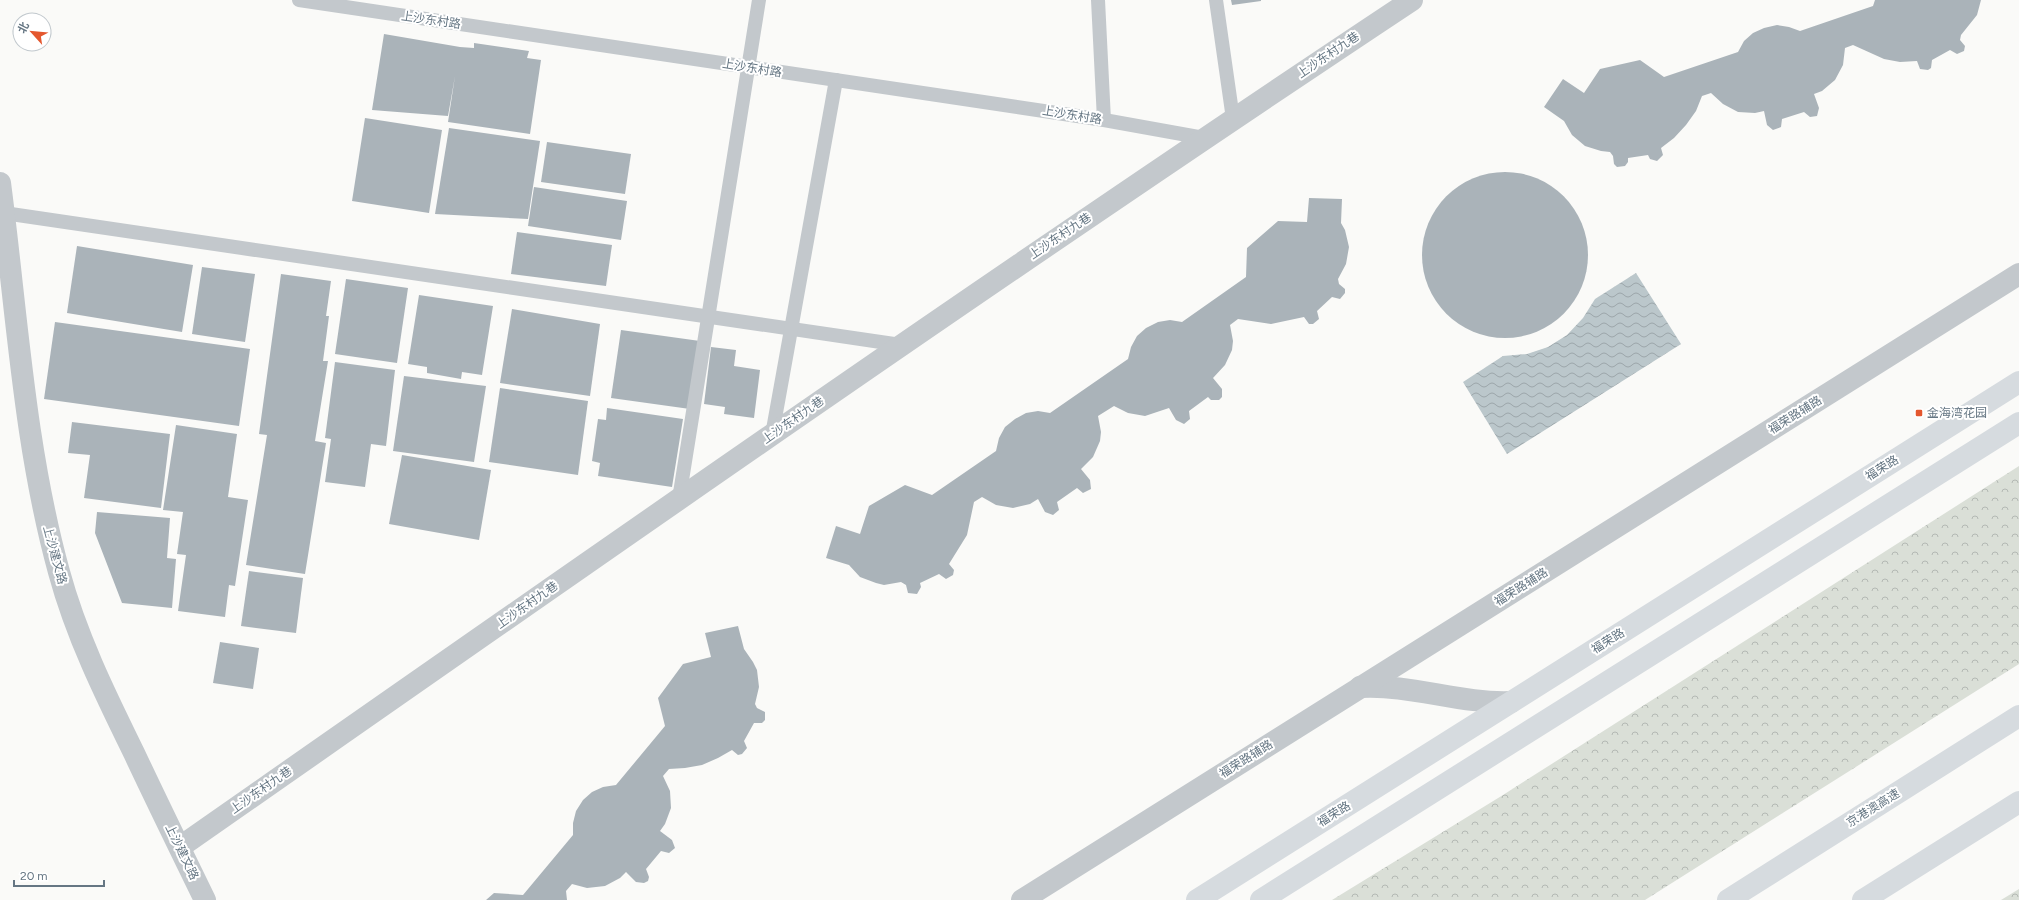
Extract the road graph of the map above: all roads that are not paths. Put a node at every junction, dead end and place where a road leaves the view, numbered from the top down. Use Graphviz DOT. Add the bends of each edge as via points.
graph roads {
  1 [pos="299,0"];
  2 [pos="760,0"];
  3 [pos="1098,0"];
  4 [pos="1216,0"];
  5 [pos="1412,0"];
  6 [pos="749,67"];
  7 [pos="836,80"];
  8 [pos="1233,119"];
  9 [pos="1104,120"];
  10 [pos="1204,138"];
  11 [pos="0,183"];
  12 [pos="4,213"];
  13 [pos="2019,274"];
  14 [pos="709,316"];
  15 [pos="790,328"];
  16 [pos="901,345"];
  17 [pos="2019,382"];
  18 [pos="2019,423"];
  19 [pos="772,435"];
  20 [pos="680,499"];
  21 [pos="1360,687"];
  22 [pos="1511,702"];
  23 [pos="2019,716"];
  24 [pos="2019,802"];
  25 [pos="180,848"];
  26 [pos="205,900"];
  27 [pos="1022,900"];
  28 [pos="1197,900"];
  29 [pos="1261,900"];
  30 [pos="1728,900"];
  31 [pos="1863,900"];
  1 -- 6 [label="lane, 上沙东村路"];
  2 -- 6 [label="lane"];
  3 -- 9 [label="lane"];
  4 -- 8 [label="lane"];
  5 -- 8 [label="street, 上沙东村九巷"];
  6 -- 7 [label="lane, 上沙东村路"];
  6 -- 14 [label="lane"];
  7 -- 9 [label="lane, 上沙东村路"];
  7 -- 15 [label="lane"];
  8 -- 10 [label="street, 上沙东村九巷"];
  9 -- 10 [label="lane, 上沙东村路"];
  10 -- 16 [label="street, 上沙东村九巷"];
  11 -- 12 [label="street, 上沙建文路"];
  12 -- 14 [label="lane"];
  12 -- 25 [label="street, 上沙建文路" via="32,450 43,510 59,573 78,632 104,693"];
  13 -- 21 [label="street, 福荣路辅路"];
  14 -- 15 [label="lane"];
  14 -- 20 [label="lane"];
  15 -- 16 [label="lane"];
  15 -- 19 [label="lane"];
  16 -- 19 [label="street, 上沙东村九巷"];
  17 -- 22 [label="main road, 福荣路"];
  18 -- 29 [label="main road"];
  19 -- 20 [label="street, 上沙东村九巷"];
  20 -- 25 [label="street, 上沙东村九巷"];
  21 -- 22 [label="street" via="1391,687 1481,702"];
  21 -- 27 [label="street, 福荣路辅路"];
  22 -- 28 [label="main road, 福荣路"];
  23 -- 30 [label="main road, 京港澳高速"];
  24 -- 31 [label="main road"];
  25 -- 26 [label="street, 上沙建文路"];
}
